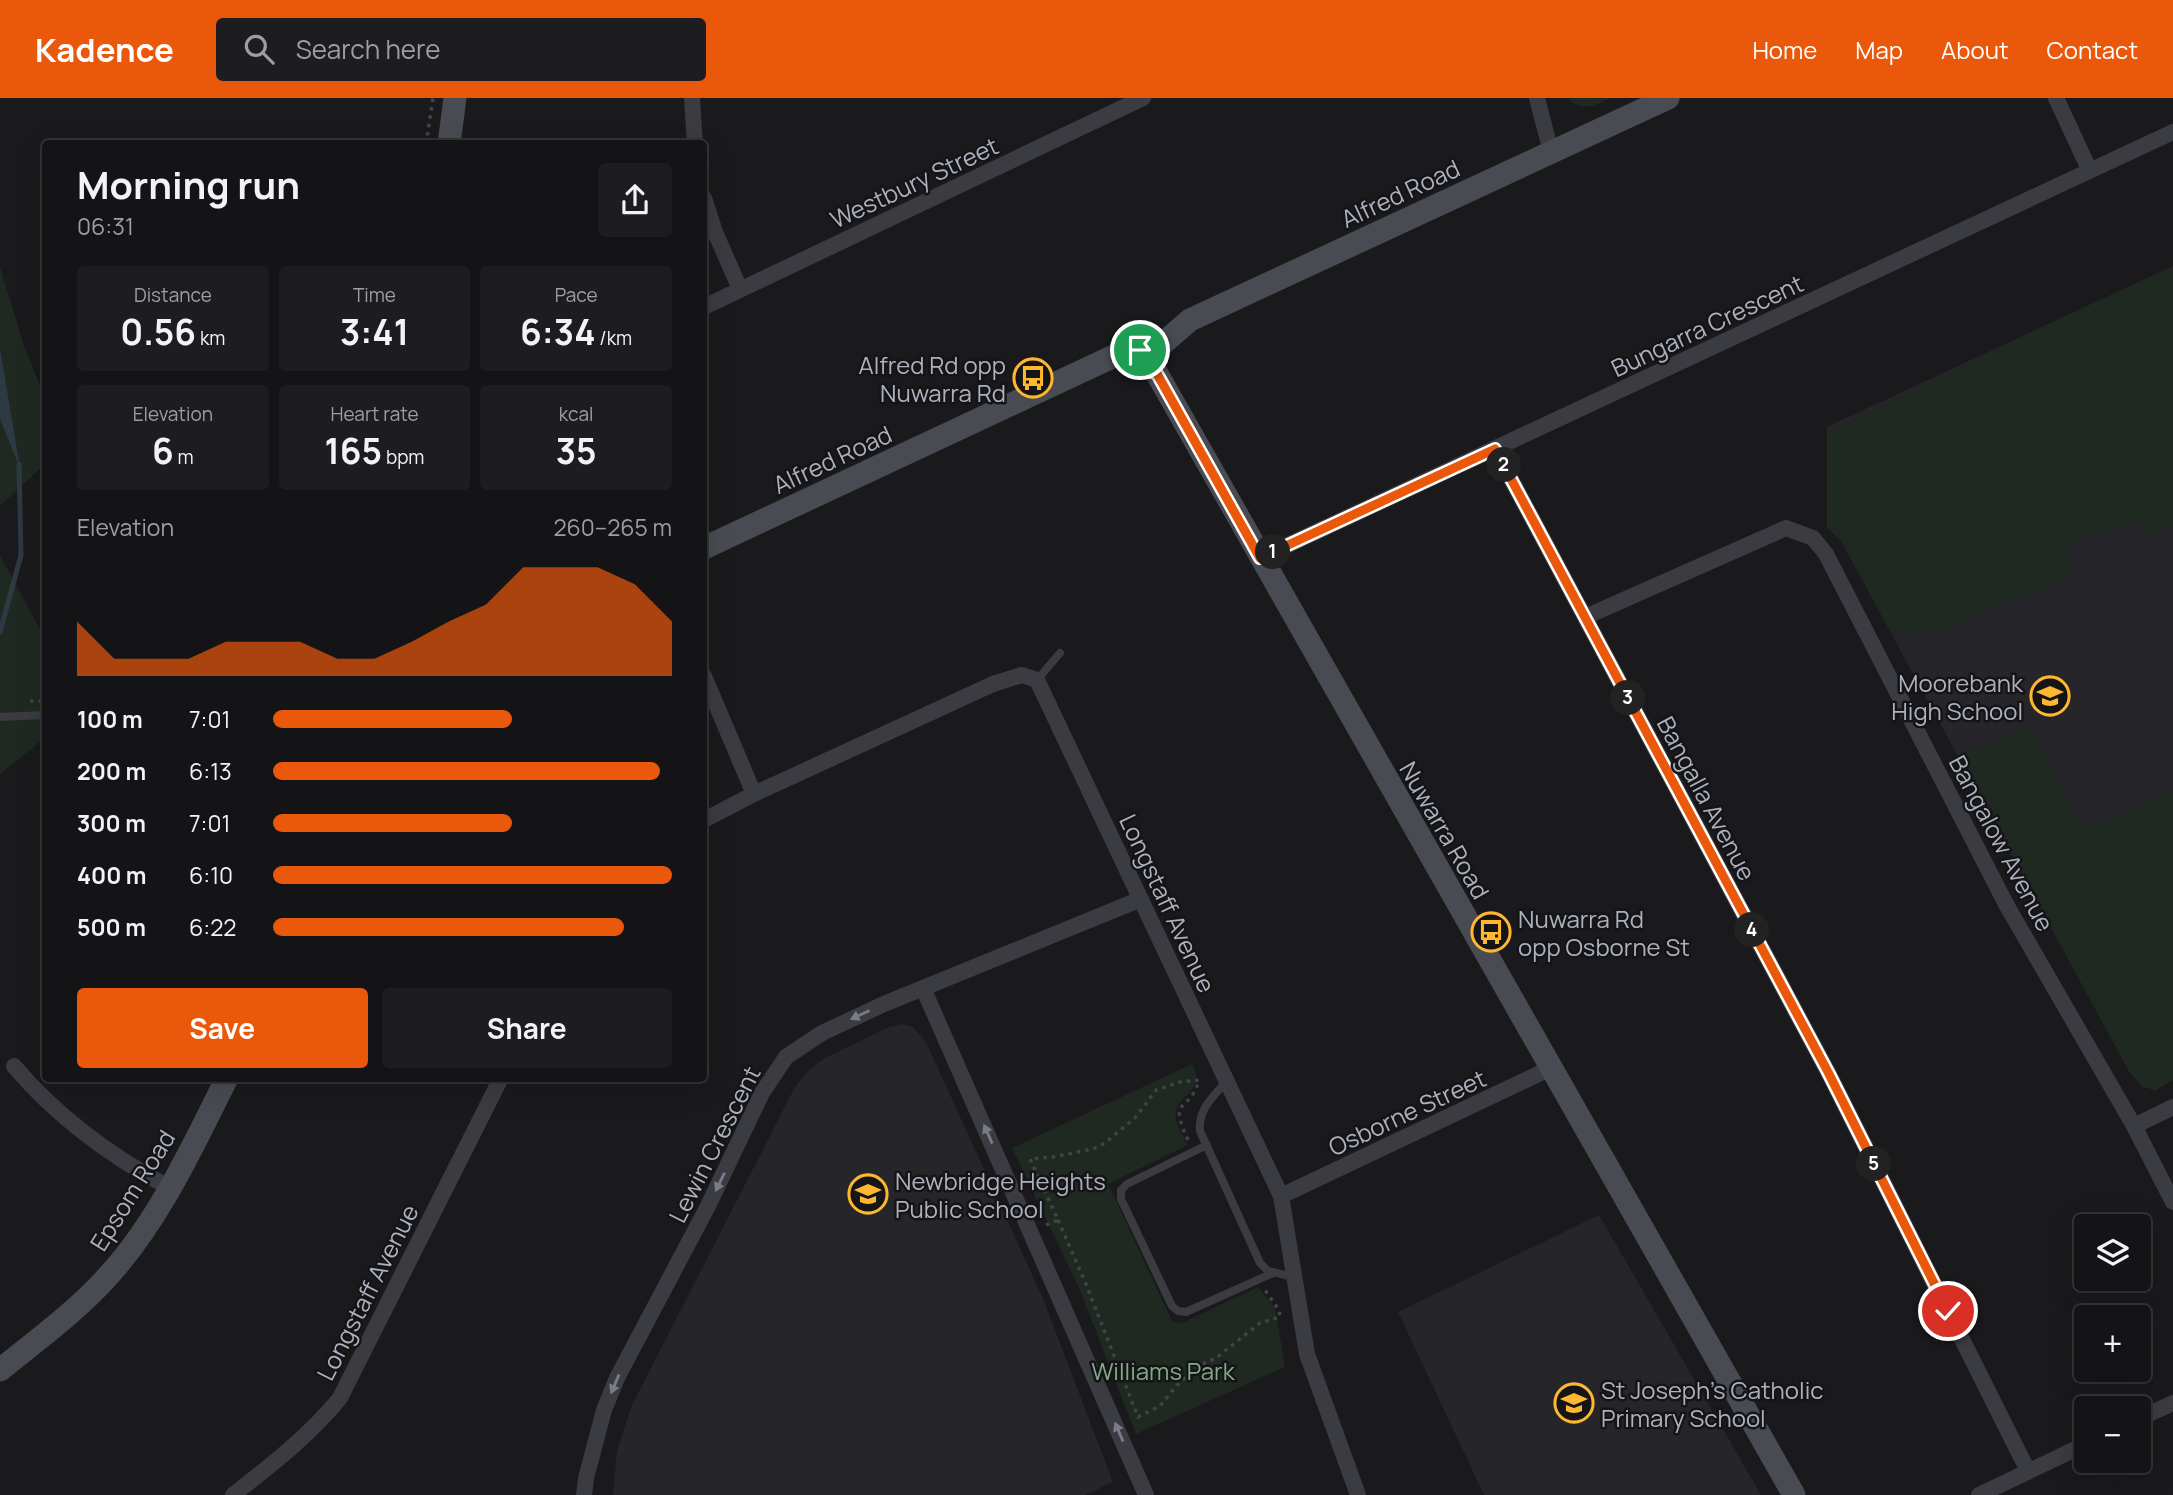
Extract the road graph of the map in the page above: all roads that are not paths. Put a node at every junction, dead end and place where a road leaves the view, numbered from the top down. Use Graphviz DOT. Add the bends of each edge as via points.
graph roads {
  1 [pos="455,98"];
  2 [pos="691,98"];
  3 [pos="1143,98"];
  4 [pos="1537,98"];
  5 [pos="1668,98"];
  6 [pos="2056,98"];
  7 [pos="2173,132"];
  8 [pos="450,140"];
  9 [pos="695,140"];
  10 [pos="1551,152"];
  11 [pos="2090,171"];
  12 [pos="707,207"];
  13 [pos="740,289"];
  14 [pos="707,306"];
  15 [pos="1149,350"];
  16 [pos="1495,449"];
  17 [pos="707,547"];
  18 [pos="1260,558"];
  19 [pos="1585,617"];
  20 [pos="1060,653"];
  21 [pos="1037,680"];
  22 [pos="707,683"];
  23 [pos="42,715"];
  24 [pos="0,717"];
  25 [pos="754,794"];
  26 [pos="707,818"];
  27 [pos="1141,899"];
  28 [pos="923,988"];
  29 [pos="14,1066"];
  30 [pos="1551,1068"];
  31 [pos="1227,1081"];
  32 [pos="225,1082"];
  33 [pos="499,1082"];
  34 [pos="2173,1107"];
  35 [pos="2134,1126"];
  36 [pos="1207,1146"];
  37 [pos="170,1188"];
  38 [pos="1281,1196"];
  39 [pos="2173,1202"];
  40 [pos="1273,1273"];
  41 [pos="1294,1277"];
  42 [pos="0,1370"];
  43 [pos="2173,1403"];
  44 [pos="2151,1413"];
  45 [pos="2074,1450"];
  46 [pos="2028,1471"];
  47 [pos="233,1495"];
  48 [pos="584,1495"];
  49 [pos="1146,1495"];
  50 [pos="1358,1495"];
  51 [pos="1794,1495"];
  52 [pos="1979,1495"];
  1 -- 8 [label="street"];
  2 -- 9 [label="street"];
  3 -- 13 [label="street, Westbury Street"];
  4 -- 10 [label="street"];
  5 -- 10 [label="street, Alfred Road"];
  6 -- 11 [label="street"];
  7 -- 11 [label="street, Bungarra Crescent"];
  10 -- 15 [label="street, Alfred Road" via="1190,320"];
  11 -- 16 [label="street, Bungarra Crescent"];
  12 -- 13 [label="street"];
  13 -- 14 [label="street, Westbury Street"];
  15 -- 17 [label="street, Alfred Road" via="1112,357"];
  15 -- 18 [label="street, Nuwarra Road" via="1138,362 1143,370 1156,372"];
  16 -- 18 [label="street, Bungarra Crescent"];
  16 -- 19 [label="street, Bangalla Avenue"];
  18 -- 30 [label="street, Nuwarra Road"];
  19 -- 35 [label="street, Bangalow Avenue" via="1786,528 1813,538 1826,554 2007,906"];
  19 -- 46 [label="street, Bangalla Avenue" via="1828,1072"];
  20 -- 21 [label="lane"];
  21 -- 25 [label="street" via="1022,675 993,684"];
  21 -- 27 [label="street, Longstaff Avenue"];
  22 -- 25 [label="street"];
  23 -- 24 [label="lane"];
  25 -- 26 [label="street"];
  27 -- 28 [label="street, Lewin Crescent"];
  27 -- 31 [label="street, Longstaff Avenue"];
  28 -- 48 [label="street, Lewin Crescent, one-way" via="822,1033 786,1057 762,1093 617,1378 604,1410"];
  49 -- 28 [label="street, one-way"];
  29 -- 37 [label="street" via="56,1112"];
  30 -- 38 [label="street, Osborne Street"];
  30 -- 51 [label="street, Nuwarra Road"];
  31 -- 36 [label="lane" via="1199,1119"];
  31 -- 38 [label="street, Longstaff Avenue"];
  32 -- 37 [label="street, Epsom Road"];
  33 -- 47 [label="street, Longstaff Avenue" via="340,1398 319,1424"];
  34 -- 35 [label="street"];
  35 -- 39 [label="street, Bangalow Avenue"];
  36 -- 40 [label="lane" via="1260,1263"];
  36 -- 40 [label="lane" via="1121,1190 1121,1199 1172,1306 1186,1312"];
  37 -- 42 [label="street, Epsom Road" via="109,1275"];
  38 -- 41 [label="street, Longstaff Avenue"];
  40 -- 41 [label="lane"];
  41 -- 50 [label="street, Longstaff Avenue" via="1307,1354"];
  43 -- 44 [label="street"];
  45 -- 46 [label="street"];
  46 -- 52 [label="street"];
}
